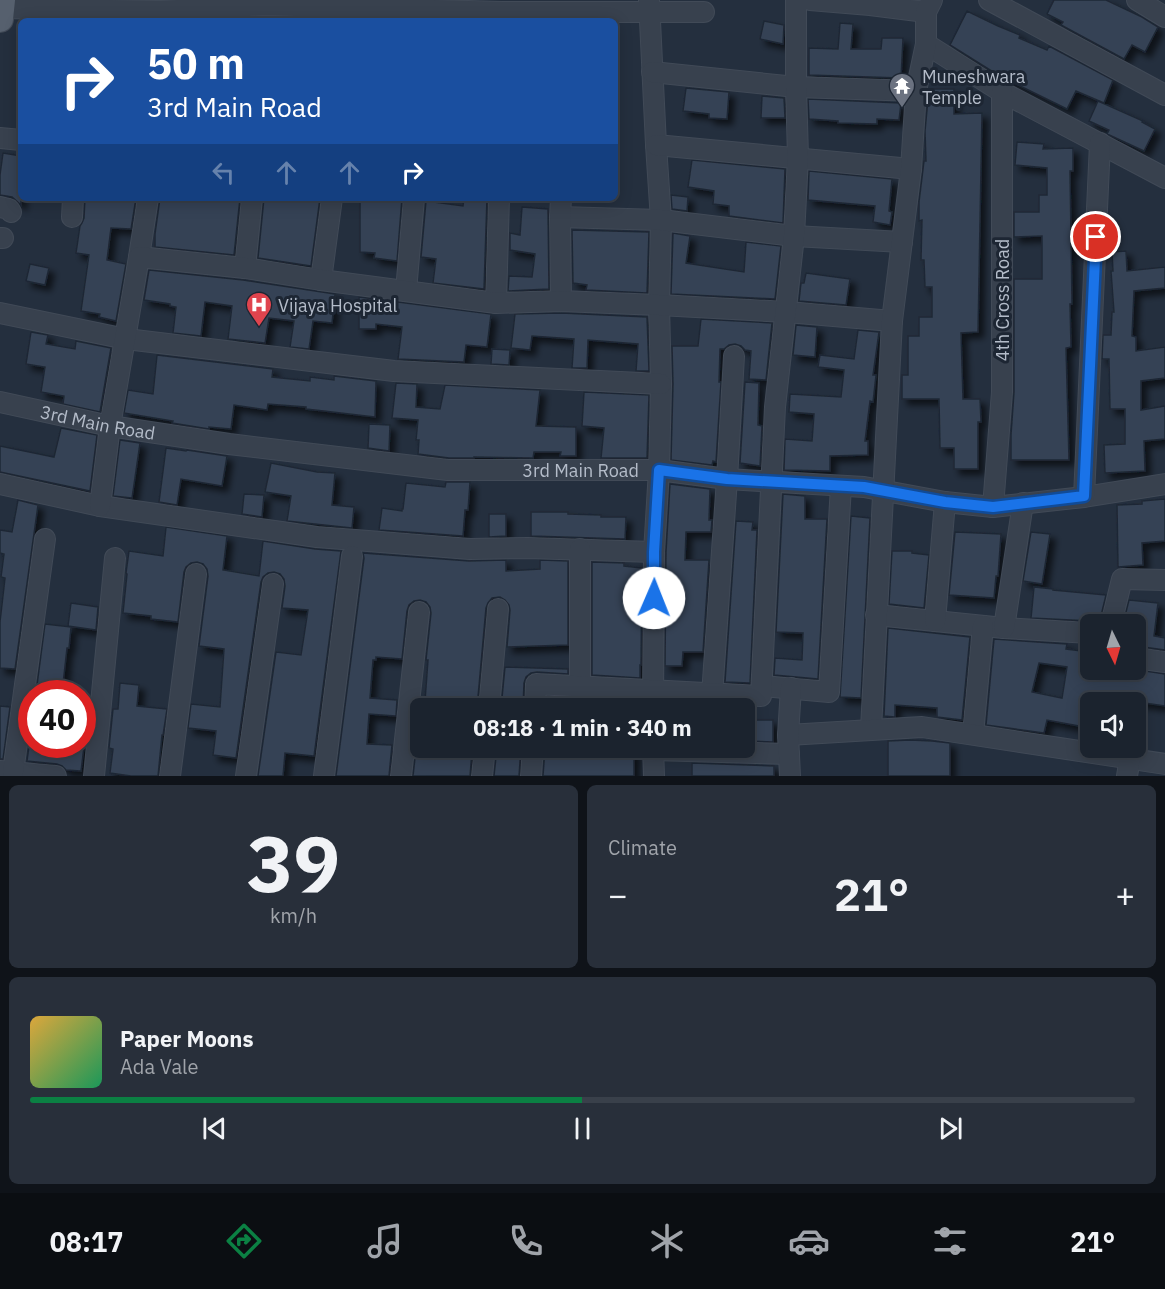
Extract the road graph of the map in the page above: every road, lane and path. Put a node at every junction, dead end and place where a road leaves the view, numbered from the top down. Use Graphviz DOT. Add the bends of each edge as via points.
graph roads {
  1 [pos="2,0"];
  2 [pos="796,0"];
  3 [pos="810,0"];
  4 [pos="989,0"];
  5 [pos="1137,0"];
  6 [pos="650,6"];
  7 [pos="928,6"];
  8 [pos="1,8"];
  9 [pos="340,9"];
  10 [pos="424,10"];
  11 [pos="503,11"];
  12 [pos="578,11"];
  13 [pos="704,12"];
  14 [pos="264,13"];
  15 [pos="200,15"];
  16 [pos="161,16"];
  17 [pos="1165,16"];
  18 [pos="0,19"];
  19 [pos="926,44"];
  20 [pos="652,72"];
  21 [pos="796,87"];
  22 [pos="916,91"];
  23 [pos="1002,92"];
  24 [pos="1165,95"];
  25 [pos="0,138"];
  26 [pos="18,140"];
  27 [pos="1100,143"];
  28 [pos="656,145"];
  29 [pos="798,157"];
  30 [pos="911,169"];
  31 [pos="1165,178"];
  32 [pos="148,201"];
  33 [pos="252,201"];
  34 [pos="332,201"];
  35 [pos="414,201"];
  36 [pos="500,201"];
  37 [pos="561,208"];
  38 [pos="661,220"];
  39 [pos="794,236"];
  40 [pos="902,242"];
  41 [pos="139,257"];
  42 [pos="245,268"];
  43 [pos="321,280"];
  44 [pos="406,291"];
  45 [pos="561,301"];
  46 [pos="496,303"];
  47 [pos="659,305"];
  48 [pos="787,312"];
  49 [pos="0,314"];
  50 [pos="892,321"];
  51 [pos="126,339"];
  52 [pos="734,356"];
  53 [pos="661,384"];
  54 [pos="0,402"];
  55 [pos="110,426"];
  56 [pos="659,470"];
  57 [pos="727,479"];
  58 [pos="771,482"];
  59 [pos="0,484"];
  60 [pos="1165,484"];
  61 [pos="841,486"];
  62 [pos="884,490"];
  63 [pos="1084,496"];
  64 [pos="945,502"];
  65 [pos="1023,503"];
  66 [pos="100,506"];
  67 [pos="993,507"];
  68 [pos="45,539"];
  69 [pos="580,549"];
  70 [pos="654,552"];
  71 [pos="351,556"];
  72 [pos="115,558"];
  73 [pos="196,574"];
  74 [pos="1165,580"];
  75 [pos="273,584"];
  76 [pos="498,609"];
  77 [pos="419,612"];
  78 [pos="1113,614"];
  79 [pos="876,615"];
  80 [pos="935,621"];
  81 [pos="983,626"];
  82 [pos="1004,628"];
  83 [pos="1080,632"];
  84 [pos="1146,659"];
  85 [pos="1165,662"];
  86 [pos="580,686"];
  87 [pos="762,686"];
  88 [pos="791,688"];
  89 [pos="712,695"];
  90 [pos="490,698"];
  91 [pos="535,698"];
  92 [pos="646,698"];
  93 [pos="652,698"];
  94 [pos="667,698"];
  95 [pos="871,729"];
  96 [pos="973,735"];
  97 [pos="789,744"];
  98 [pos="755,745"];
  99 [pos="484,758"];
  100 [pos="532,758"];
  101 [pos="653,758"];
  102 [pos="1165,764"];
  103 [pos="1129,767"];
  104 [pos="7,772"];
  105 [pos="56,776"];
  106 [pos="94,776"];
  107 [pos="170,776"];
  108 [pos="246,776"];
  109 [pos="324,776"];
  110 [pos="401,776"];
  111 [pos="482,776"];
  112 [pos="531,776"];
  113 [pos="654,776"];
  114 [pos="790,776"];
  1 -- 8 [label="main road"];
  2 -- 21 [label="street"];
  3 -- 7 [label="street"];
  4 -- 24 [label="street"];
  5 -- 17 [label="street"];
  6 -- 12 [label="street"];
  6 -- 13 [label="street"];
  6 -- 20 [label="street"];
  7 -- 19 [label="street"];
  8 -- 16 [label="street"];
  8 -- 18 [label="main road"];
  9 -- 10 [label="street"];
  9 -- 14 [label="street"];
  10 -- 11 [label="street"];
  11 -- 12 [label="street"];
  14 -- 15 [label="street"];
  15 -- 16 [label="street"];
  19 -- 22 [label="street"];
  19 -- 23 [label="street"];
  20 -- 21 [label="street"];
  20 -- 28 [label="street"];
  21 -- 22 [label="street"];
  21 -- 29 [label="street"];
  22 -- 30 [label="street"];
  23 -- 27 [label="street"];
  23 -- 67 [label="street, 4th Cross Road" via="1002,392"];
  25 -- 26 [label="street"];
  27 -- 31 [label="street"];
  27 -- 63 [label="street"];
  28 -- 29 [label="street"];
  28 -- 38 [label="street"];
  29 -- 30 [label="street"];
  29 -- 39 [label="street"];
  30 -- 40 [label="street"];
  32 -- 41 [label="street"];
  33 -- 42 [label="street"];
  34 -- 43 [label="street"];
  35 -- 44 [label="street"];
  36 -- 46 [label="street"];
  37 -- 38 [label="street"];
  37 -- 45 [label="street"];
  38 -- 39 [label="street"];
  38 -- 47 [label="street"];
  39 -- 40 [label="street"];
  39 -- 48 [label="street"];
  40 -- 50 [label="street"];
  41 -- 42 [label="street"];
  41 -- 51 [label="street"];
  42 -- 43 [label="street"];
  43 -- 44 [label="street"];
  44 -- 46 [label="street"];
  45 -- 46 [label="street"];
  45 -- 47 [label="street"];
  47 -- 48 [label="street"];
  47 -- 53 [label="street"];
  48 -- 50 [label="street"];
  48 -- 58 [label="street" via="775,407"];
  49 -- 51 [label="street"];
  50 -- 62 [label="street"];
  51 -- 53 [label="street" via="394,371"];
  51 -- 55 [label="street"];
  52 -- 57 [label="street"];
  53 -- 56 [label="street"];
  54 -- 55 [label="street, 3rd Main Road"];
  55 -- 56 [label="street, 3rd Main Road" via="448,470"];
  55 -- 66 [label="street"];
  56 -- 57 [label="street, 3rd Main Road"];
  56 -- 70 [label="street"];
  57 -- 58 [label="street, 3rd Main Road"];
  57 -- 89 [label="street"];
  58 -- 61 [label="street, 3rd Main Road"];
  58 -- 87 [label="street"];
  59 -- 66 [label="street"];
  60 -- 63 [label="street, 3rd Main Road"];
  61 -- 62 [label="street, 3rd Main Road"];
  61 -- 88 [label="street" via="829,692"];
  62 -- 64 [label="street, 3rd Main Road"];
  62 -- 79 [label="street"];
  63 -- 65 [label="street, 3rd Main Road"];
  64 -- 67 [label="street, 3rd Main Road"];
  64 -- 80 [label="street"];
  65 -- 67 [label="street, 3rd Main Road"];
  65 -- 82 [label="street"];
  66 -- 69 [label="street" via="317,537 470,549"];
  68 -- 104 [label="street"];
  69 -- 70 [label="street"];
  69 -- 86 [label="street"];
  70 -- 93 [label="street"];
  71 -- 109 [label="street"];
  72 -- 106 [label="street"];
  73 -- 107 [label="street"];
  74 -- 78 [label="street" via="1122,579"];
  75 -- 108 [label="street"];
  76 -- 90 [label="street"];
  77 -- 110 [label="street"];
  79 -- 80 [label="street"];
  79 -- 95 [label="street"];
  80 -- 81 [label="street"];
  81 -- 82 [label="street"];
  81 -- 96 [label="street"];
  82 -- 83 [label="street"];
  84 -- 85 [label="street"];
  86 -- 91 [label="street" via="536,684"];
  86 -- 92 [label="street"];
  87 -- 88 [label="street"];
  87 -- 89 [label="street" via="761,696"];
  88 -- 97 [label="street"];
  89 -- 94 [label="street"];
  95 -- 96 [label="street" via="922,727"];
  95 -- 97 [label="street"];
  96 -- 103 [label="street"];
  97 -- 98 [label="street"];
  97 -- 114 [label="street"];
  99 -- 111 [label="street"];
  100 -- 112 [label="street"];
  101 -- 113 [label="street"];
  102 -- 103 [label="street"];
  104 -- 105 [label="street"];
}
